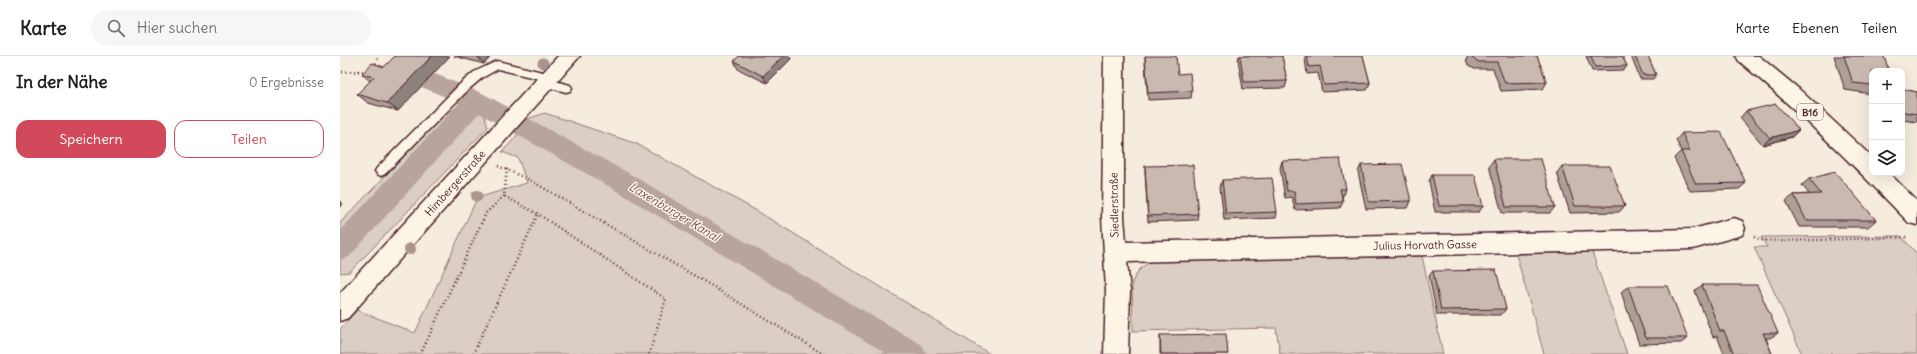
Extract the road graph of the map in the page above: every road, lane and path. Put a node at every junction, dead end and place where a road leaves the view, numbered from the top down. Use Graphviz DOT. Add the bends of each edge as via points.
graph roads {
  1 [pos="379,56"];
  2 [pos="570,56"];
  3 [pos="1114,56"];
  4 [pos="1746,56"];
  5 [pos="342,72"];
  6 [pos="555,83"];
  7 [pos="1869,167"];
  8 [pos="381,171"];
  9 [pos="1879,176"];
  10 [pos="504,196"];
  11 [pos="538,214"];
  12 [pos="1917,216"];
  13 [pos="1734,228"];
  14 [pos="1913,237"];
  15 [pos="1115,252"];
  16 [pos="343,303"];
  17 [pos="422,351"];
  18 [pos="474,354"];
  19 [pos="648,354"];
  20 [pos="823,354"];
  21 [pos="1116,354"];
  1 -- 5 [label="path" via="373,70"];
  2 -- 6 [label="street, Himbergerstraße"];
  3 -- 15 [label="street, Siedlerstraße"];
  4 -- 7 [label="street, B16"];
  6 -- 8 [label="lane" via="497,65 478,75 464,87"];
  6 -- 16 [label="street, Himbergerstraße" via="520,113"];
  9 -- 12 [label="street"];
  10 -- 11 [label="path"];
  10 -- 17 [label="path" via="486,213"];
  10 -- 20 [label="path" via="507,169 598,219"];
  11 -- 18 [label="path"];
  11 -- 19 [label="path" via="666,299"];
  13 -- 14 [label="path" via="1768,241"];
  13 -- 15 [label="street, Julius Horvath Gasse" via="1694,239"];
  15 -- 21 [label="street, Siedlerstraße" via="1118,291"];
}
